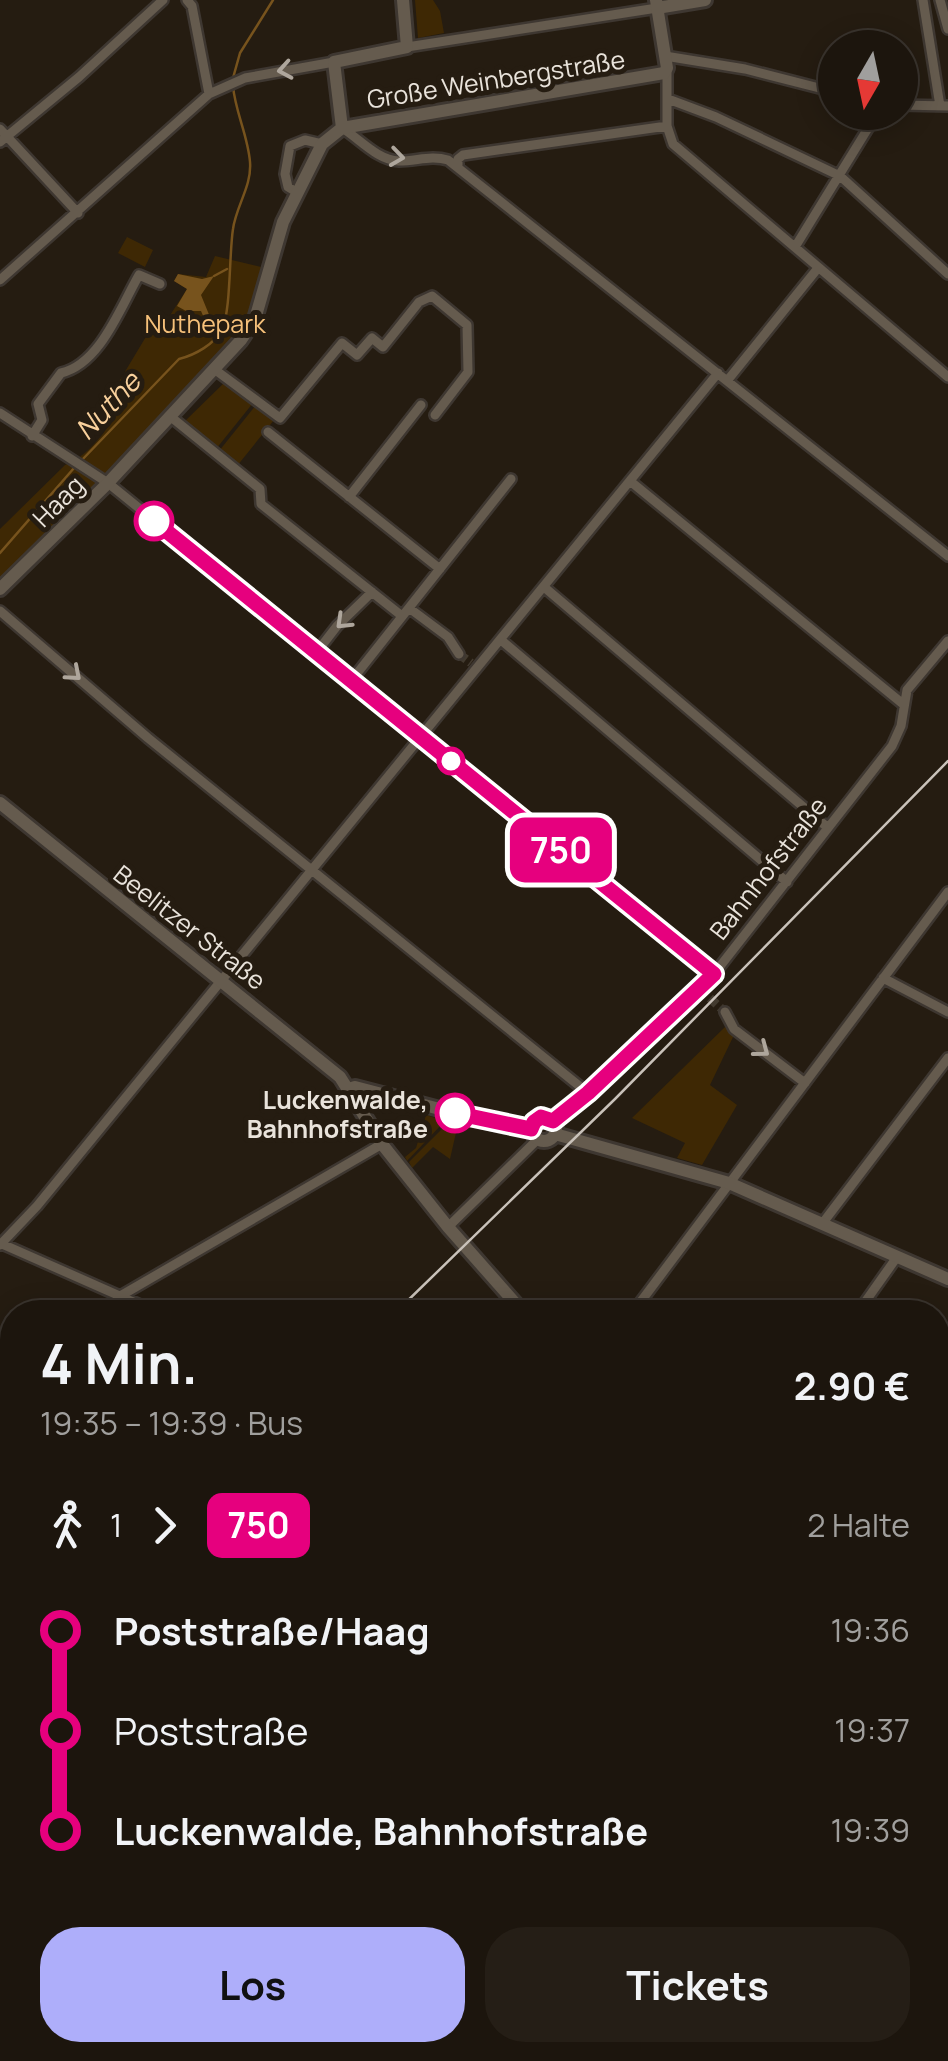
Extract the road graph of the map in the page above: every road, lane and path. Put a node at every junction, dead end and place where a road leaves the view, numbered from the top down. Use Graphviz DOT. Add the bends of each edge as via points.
graph roads {
  1 [pos="162,0"];
  2 [pos="186,0"];
  3 [pos="404,0"];
  4 [pos="705,0"];
  5 [pos="923,0"];
  6 [pos="940,0"];
  7 [pos="657,4"];
  8 [pos="948,29"];
  9 [pos="407,46"];
  10 [pos="334,62"];
  11 [pos="663,66"];
  12 [pos="818,88"];
  13 [pos="210,94"];
  14 [pos="668,98"];
  15 [pos="918,105"];
  16 [pos="944,106"];
  17 [pos="668,126"];
  18 [pos="342,128"];
  19 [pos="867,130"];
  20 [pos="2,135"];
  21 [pos="322,144"];
  22 [pos="458,167"];
  23 [pos="840,176"];
  24 [pos="298,192"];
  25 [pos="78,213"];
  26 [pos="795,247"];
  27 [pos="818,268"];
  28 [pos="948,274"];
  29 [pos="0,280"];
  30 [pos="160,284"];
  31 [pos="214,369"];
  32 [pos="722,377"];
  33 [pos="948,377"];
  34 [pos="421,404"];
  35 [pos="434,415"];
  36 [pos="2,417"];
  37 [pos="171,417"];
  38 [pos="268,432"];
  39 [pos="32,436"];
  40 [pos="511,480"];
  41 [pos="630,481"];
  42 [pos="108,483"];
  43 [pos="349,496"];
  44 [pos="948,556"];
  45 [pos="440,568"];
  46 [pos="544,586"];
  47 [pos="0,589"];
  48 [pos="372,592"];
  49 [pos="0,611"];
  50 [pos="406,612"];
  51 [pos="501,640"];
  52 [pos="948,641"];
  53 [pos="316,652"];
  54 [pos="459,654"];
  55 [pos="351,681"];
  56 [pos="902,704"];
  57 [pos="423,738"];
  58 [pos="0,803"];
  59 [pos="827,827"];
  60 [pos="314,869"];
  61 [pos="786,882"];
  62 [pos="948,892"];
  63 [pos="714,974"];
  64 [pos="883,978"];
  65 [pos="222,981"];
  66 [pos="725,1012"];
  67 [pos="948,1012"];
  68 [pos="948,1058"];
  69 [pos="806,1083"];
  70 [pos="349,1089"];
  71 [pos="588,1093"];
  72 [pos="554,1128"];
  73 [pos="534,1134"];
  74 [pos="382,1144"];
  75 [pos="729,1183"];
  76 [pos="822,1224"];
  77 [pos="448,1227"];
  78 [pos="0,1244"];
  79 [pos="897,1257"];
  80 [pos="948,1279"];
  81 [pos="122,1295"];
  82 [pos="132,1300"];
  83 [pos="512,1300"];
  84 [pos="642,1300"];
  85 [pos="867,1300"];
  1 -- 20 [label="street" via="79,77"];
  2 -- 13 [label="street"];
  3 -- 9 [label="main road"];
  4 -- 7 [label="main road"];
  5 -- 16 [label="street"];
  6 -- 8 [label="street"];
  7 -- 9 [label="street"];
  7 -- 11 [label="main road"];
  9 -- 10 [label="main road"];
  10 -- 13 [label="street, one-way" via="237,80"];
  10 -- 18 [label="main road"];
  11 -- 12 [label="street" via="745,69"];
  11 -- 14 [label="street"];
  11 -- 18 [label="main road, Große Weinbergstraße"];
  13 -- 25 [label="street"];
  14 -- 17 [label="street"];
  14 -- 23 [label="street"];
  15 -- 16 [label="street"];
  17 -- 22 [label="street" via="463,154"];
  17 -- 26 [label="street" via="673,144"];
  18 -- 21 [label="main road, Haag"];
  18 -- 22 [label="street, one-way" via="384,157 436,156"];
  19 -- 23 [label="street"];
  20 -- 25 [label="street"];
  21 -- 24 [label="main road, Haag"];
  21 -- 24 [label="street" via="305,140 290,146 285,174 288,187"];
  22 -- 32 [label="street"];
  23 -- 26 [label="street"];
  23 -- 28 [label="street"];
  24 -- 31 [label="main road, Haag" via="274,244 255,319"];
  25 -- 29 [label="street"];
  26 -- 27 [label="street"];
  27 -- 32 [label="street"];
  27 -- 33 [label="street"];
  30 -- 39 [label="street" via="139,276 94,351 76,370 60,373 38,404 42,420"];
  31 -- 35 [label="street" via="280,418 342,343 357,354 372,338 383,348 419,302 432,296 467,325 468,372"];
  31 -- 37 [label="main road, Haag"];
  32 -- 41 [label="street"];
  32 -- 44 [label="street"];
  34 -- 43 [label="street"];
  36 -- 39 [label="street"];
  37 -- 42 [label="main road, Haag"];
  37 -- 48 [label="street" via="260,489 261,504"];
  38 -- 43 [label="street"];
  39 -- 42 [label="street"];
  40 -- 45 [label="street"];
  41 -- 46 [label="street"];
  41 -- 56 [label="street"];
  42 -- 47 [label="main road, Haag"];
  42 -- 53 [label="street"];
  43 -- 45 [label="street"];
  45 -- 50 [label="street"];
  46 -- 51 [label="street"];
  46 -- 59 [label="street"];
  48 -- 50 [label="street"];
  48 -- 53 [label="street, one-way"];
  49 -- 60 [label="street, one-way"];
  50 -- 54 [label="street" via="448,637"];
  50 -- 55 [label="street"];
  51 -- 57 [label="street"];
  51 -- 61 [label="street"];
  52 -- 56 [label="street, Bahnhofstraße"];
  53 -- 55 [label="street"];
  55 -- 57 [label="street"];
  56 -- 59 [label="street, Bahnhofstraße" via="892,746"];
  57 -- 60 [label="street"];
  57 -- 63 [label="street"];
  58 -- 65 [label="main road, Beelitzer Straße"];
  59 -- 61 [label="street, Bahnhofstraße"];
  60 -- 65 [label="street"];
  60 -- 71 [label="street"];
  61 -- 63 [label="street, Bahnhofstraße"];
  62 -- 64 [label="street"];
  63 -- 71 [label="street, Bahnhofstraße"];
  64 -- 67 [label="street"];
  64 -- 69 [label="street"];
  65 -- 70 [label="main road, Beelitzer Straße"];
  65 -- 78 [label="street"];
  66 -- 69 [label="street, one-way" via="734,1029"];
  68 -- 76 [label="street"];
  69 -- 75 [label="street"];
  70 -- 73 [label="main road"];
  70 -- 74 [label="main road, Beelitzer Straße"];
  71 -- 72 [label="street, Bahnhofstraße"];
  72 -- 73 [label="main road" via="549,1140"];
  72 -- 73 [label="main road" via="541,1117"];
  72 -- 75 [label="main road"];
  73 -- 77 [label="street"];
  74 -- 77 [label="main road, Beelitzer Straße"];
  74 -- 81 [label="street"];
  75 -- 76 [label="main road"];
  75 -- 84 [label="street"];
  76 -- 79 [label="main road"];
  77 -- 83 [label="main road, Beelitzer Straße"];
  78 -- 81 [label="street"];
  79 -- 80 [label="main road"];
  79 -- 85 [label="street"];
  81 -- 82 [label="street"];
}
